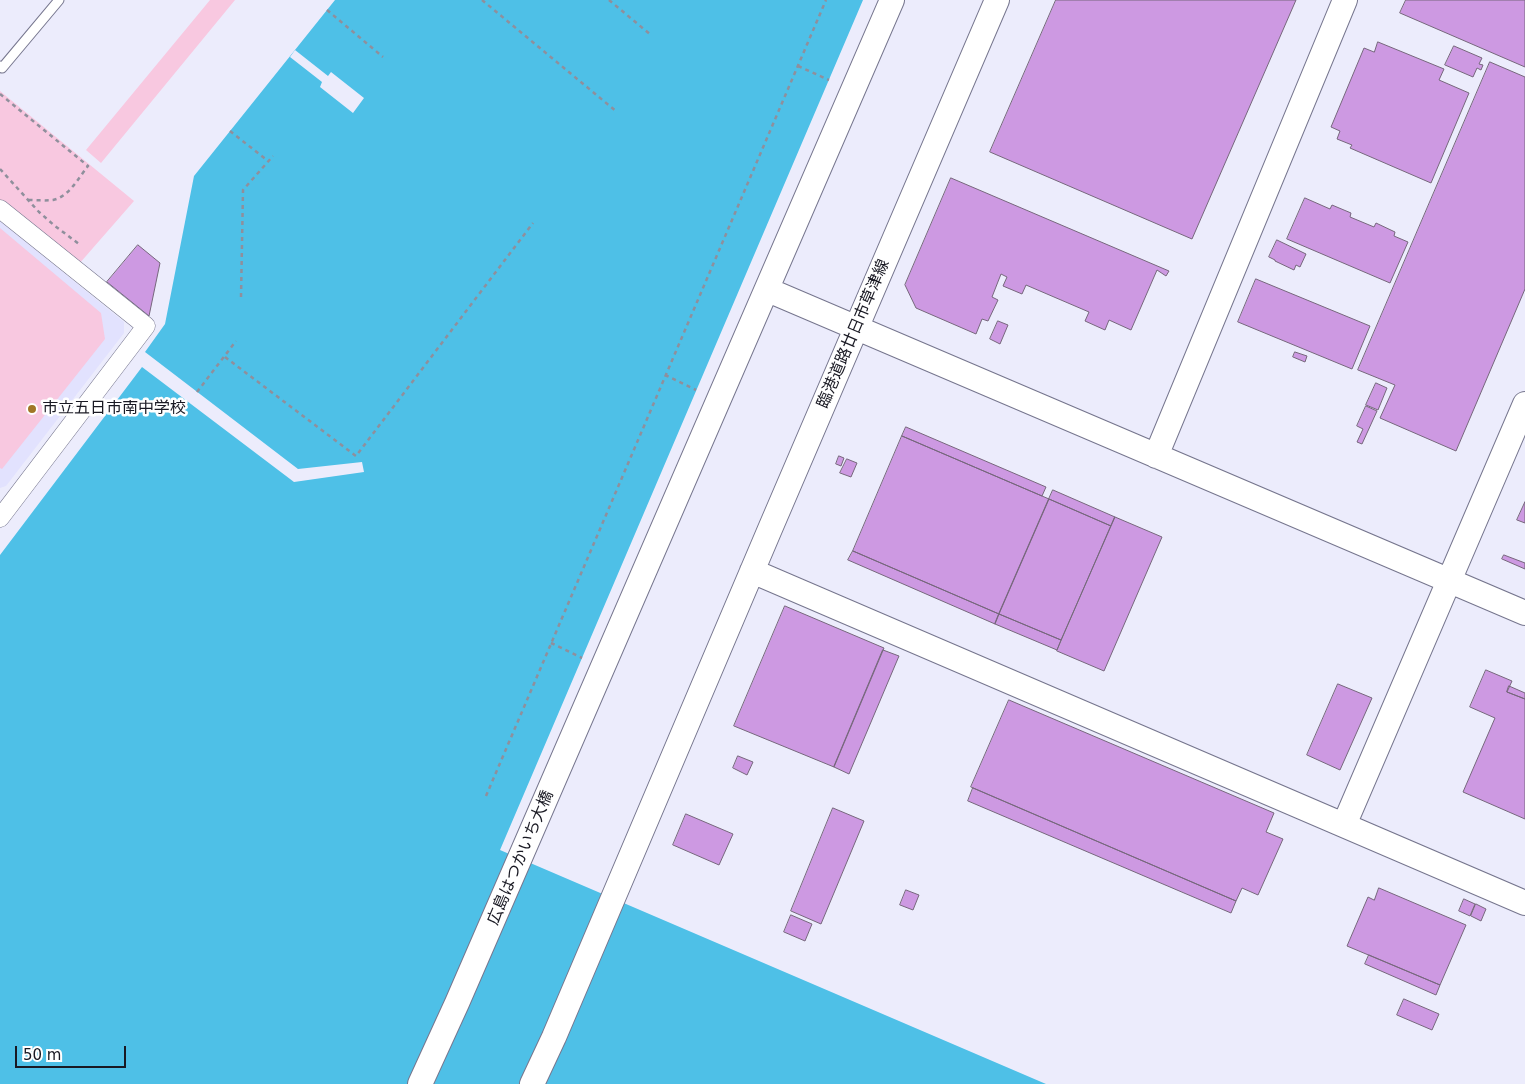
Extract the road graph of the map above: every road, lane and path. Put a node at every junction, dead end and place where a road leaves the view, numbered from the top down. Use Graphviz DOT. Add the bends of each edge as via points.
graph roads {
  1 [pos="59,0"];
  2 [pos="482,0"];
  3 [pos="609,0"];
  4 [pos="826,0"];
  5 [pos="892,0"];
  6 [pos="997,0"];
  7 [pos="1344,0"];
  8 [pos="327,10"];
  9 [pos="651,35"];
  10 [pos="383,57"];
  11 [pos="0,66"];
  12 [pos="798,66"];
  13 [pos="829,80"];
  14 [pos="0,94"];
  15 [pos="617,112"];
  16 [pos="230,131"];
  17 [pos="273,156"];
  18 [pos="268,162"];
  19 [pos="0,169"];
  20 [pos="28,200"];
  21 [pos="0,209"];
  22 [pos="534,222"];
  23 [pos="79,244"];
  24 [pos="768,290"];
  25 [pos="241,297"];
  26 [pos="856,328"];
  27 [pos="236,341"];
  28 [pos="224,357"];
  29 [pos="665,375"];
  30 [pos="696,390"];
  31 [pos="197,392"];
  32 [pos="1525,404"];
  33 [pos="1156,456"];
  34 [pos="3,506"];
  35 [pos="752,571"];
  36 [pos="1449,580"];
  37 [pos="1525,613"];
  38 [pos="551,643"];
  39 [pos="582,658"];
  40 [pos="486,796"];
  41 [pos="1344,826"];
  42 [pos="1525,903"];
  43 [pos="420,1084"];
  44 [pos="532,1084"];
  1 -- 11 [label="lane" via="2,68"];
  2 -- 15 [label="path"];
  3 -- 9 [label="path"];
  4 -- 12 [label="path"];
  5 -- 24 [label="street"];
  6 -- 26 [label="street, 臨港道路廿日市草津線"];
  7 -- 33 [label="street"];
  8 -- 10 [label="path"];
  12 -- 13 [label="path"];
  12 -- 29 [label="path"];
  14 -- 20 [label="path" via="88,166 61,197"];
  16 -- 18 [label="path"];
  17 -- 18 [label="path"];
  18 -- 25 [label="path" via="244,190"];
  19 -- 20 [label="path"];
  20 -- 23 [label="path"];
  21 -- 34 [label="street" via="146,326"];
  22 -- 28 [label="path" via="356,456"];
  24 -- 26 [label="street"];
  24 -- 43 [label="street, 広島はつかいち大橋" via="458,1004"];
  26 -- 33 [label="street"];
  26 -- 35 [label="street, 臨港道路廿日市草津線"];
  27 -- 28 [label="path"];
  28 -- 31 [label="path"];
  29 -- 30 [label="path"];
  29 -- 38 [label="path"];
  32 -- 36 [label="street"];
  33 -- 36 [label="street"];
  35 -- 41 [label="street"];
  35 -- 44 [label="street, 臨港道路廿日市草津線"];
  36 -- 37 [label="street"];
  36 -- 41 [label="street"];
  38 -- 39 [label="path"];
  38 -- 40 [label="path"];
  41 -- 42 [label="street"];
}
